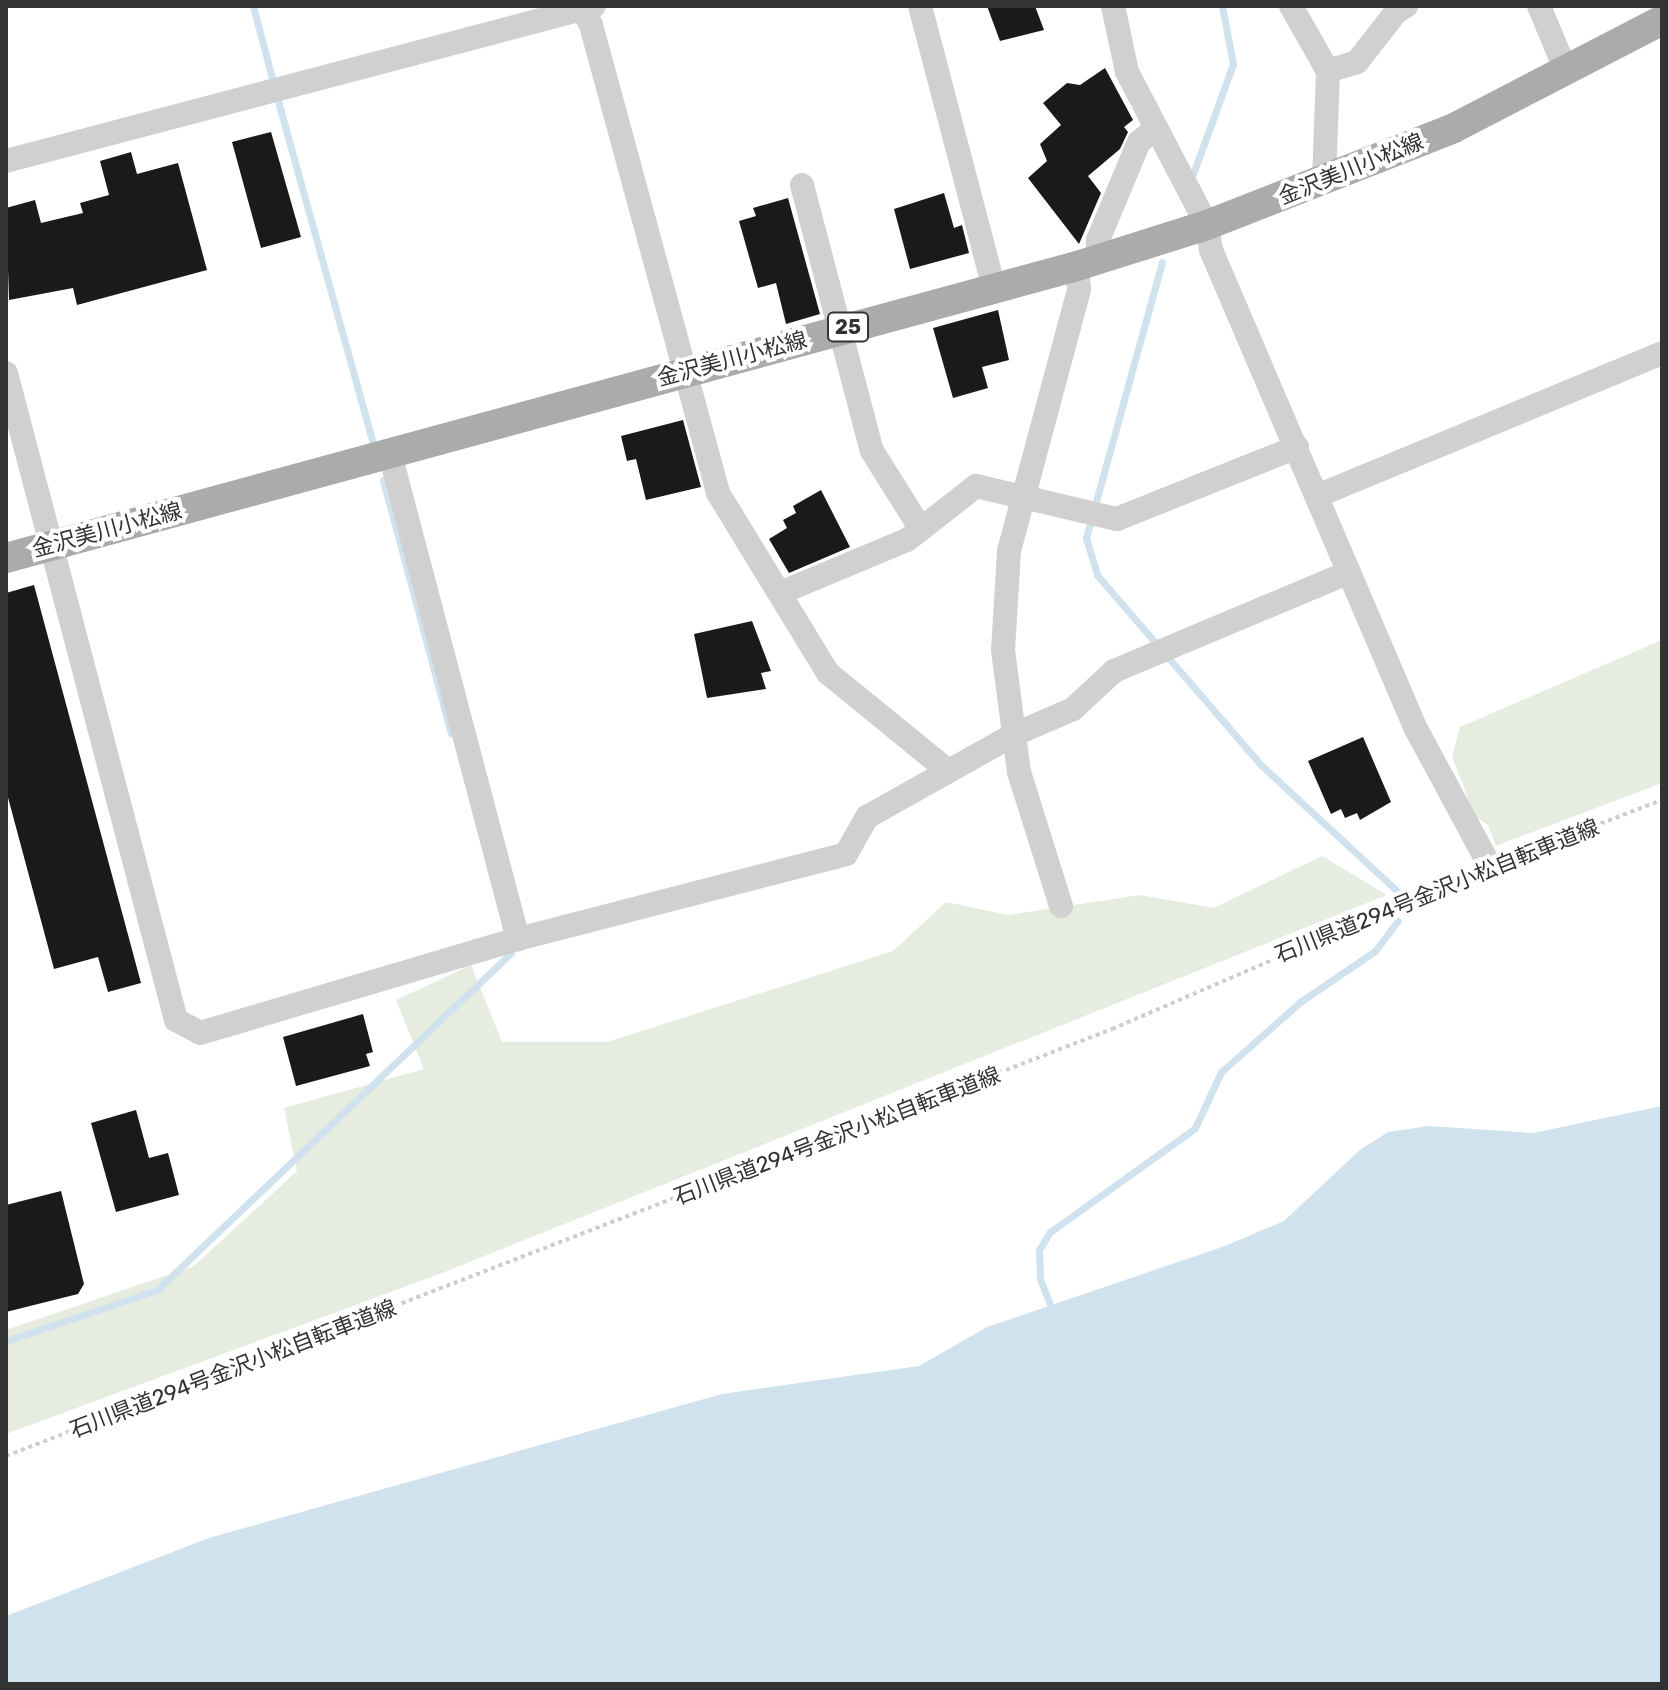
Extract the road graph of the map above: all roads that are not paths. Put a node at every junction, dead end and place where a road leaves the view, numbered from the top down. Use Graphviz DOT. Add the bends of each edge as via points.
graph roads {
  1 [pos="920,6"];
  2 [pos="1291,6"];
  3 [pos="1406,6"];
  4 [pos="1539,6"];
  5 [pos="586,7"];
  6 [pos="1120,9"];
  7 [pos="1662,20"];
  8 [pos="1328,71"];
  9 [pos="1566,71"];
  10 [pos="1156,128"];
  11 [pos="6,161"];
  12 [pos="1324,181"];
  13 [pos="802,185"];
  14 [pos="1207,225"];
  15 [pos="1088,263"];
  16 [pos="994,288"];
  17 [pos="840,329"];
  18 [pos="1662,353"];
  19 [pos="684,371"];
  20 [pos="6,373"];
  21 [pos="1297,447"];
  22 [pos="390,454"];
  23 [pos="1022,495"];
  24 [pos="1317,496"];
  25 [pos="921,529"];
  26 [pos="52,546"];
  27 [pos="6,558"];
  28 [pos="1349,572"];
  29 [pos="780,593"];
  30 [pos="1013,735"];
  31 [pos="947,770"];
  32 [pos="1490,866"];
  33 [pos="1061,906"];
  34 [pos="518,939"];
  1 -- 16 [label="street"];
  2 -- 8 [label="street"];
  3 -- 8 [label="street" via="1357,62"];
  4 -- 9 [label="street"];
  5 -- 11 [label="street"];
  5 -- 19 [label="street"];
  6 -- 10 [label="street" via="1127,72"];
  7 -- 9 [label="main road, 金沢美川小松線 / 25"];
  8 -- 12 [label="street"];
  9 -- 12 [label="main road, 金沢美川小松線 / 25" via="1454,128"];
  10 -- 14 [label="street"];
  10 -- 15 [label="street" via="1139,142"];
  12 -- 14 [label="main road, 金沢美川小松線 / 25"];
  13 -- 17 [label="street"];
  14 -- 15 [label="main road, 金沢美川小松線 / 25"];
  14 -- 21 [label="street" via="1211,250"];
  15 -- 16 [label="main road, 金沢美川小松線 / 25"];
  15 -- 23 [label="street"];
  16 -- 17 [label="main road, 金沢美川小松線 / 25"];
  17 -- 19 [label="main road, 金沢美川小松線 / 25"];
  17 -- 25 [label="street" via="872,451"];
  18 -- 24 [label="street"];
  19 -- 22 [label="main road, 金沢美川小松線 / 25"];
  19 -- 29 [label="street" via="718,493"];
  20 -- 26 [label="street"];
  21 -- 23 [label="street" via="1117,519"];
  21 -- 24 [label="street"];
  22 -- 26 [label="main road, 金沢美川小松線 / 25"];
  22 -- 34 [label="street"];
  23 -- 25 [label="street" via="976,486"];
  23 -- 30 [label="street" via="1009,551 1003,650"];
  24 -- 28 [label="street"];
  25 -- 29 [label="street" via="907,540"];
  26 -- 27 [label="main road, 金沢美川小松線 / 25"];
  26 -- 34 [label="street" via="176,1020 200,1033"];
  28 -- 30 [label="street" via="1114,671 1073,709"];
  28 -- 32 [label="street" via="1415,727"];
  29 -- 31 [label="street" via="828,673"];
  30 -- 31 [label="street"];
  30 -- 33 [label="street" via="1019,772"];
  31 -- 34 [label="street" via="867,817 846,854"];
}
